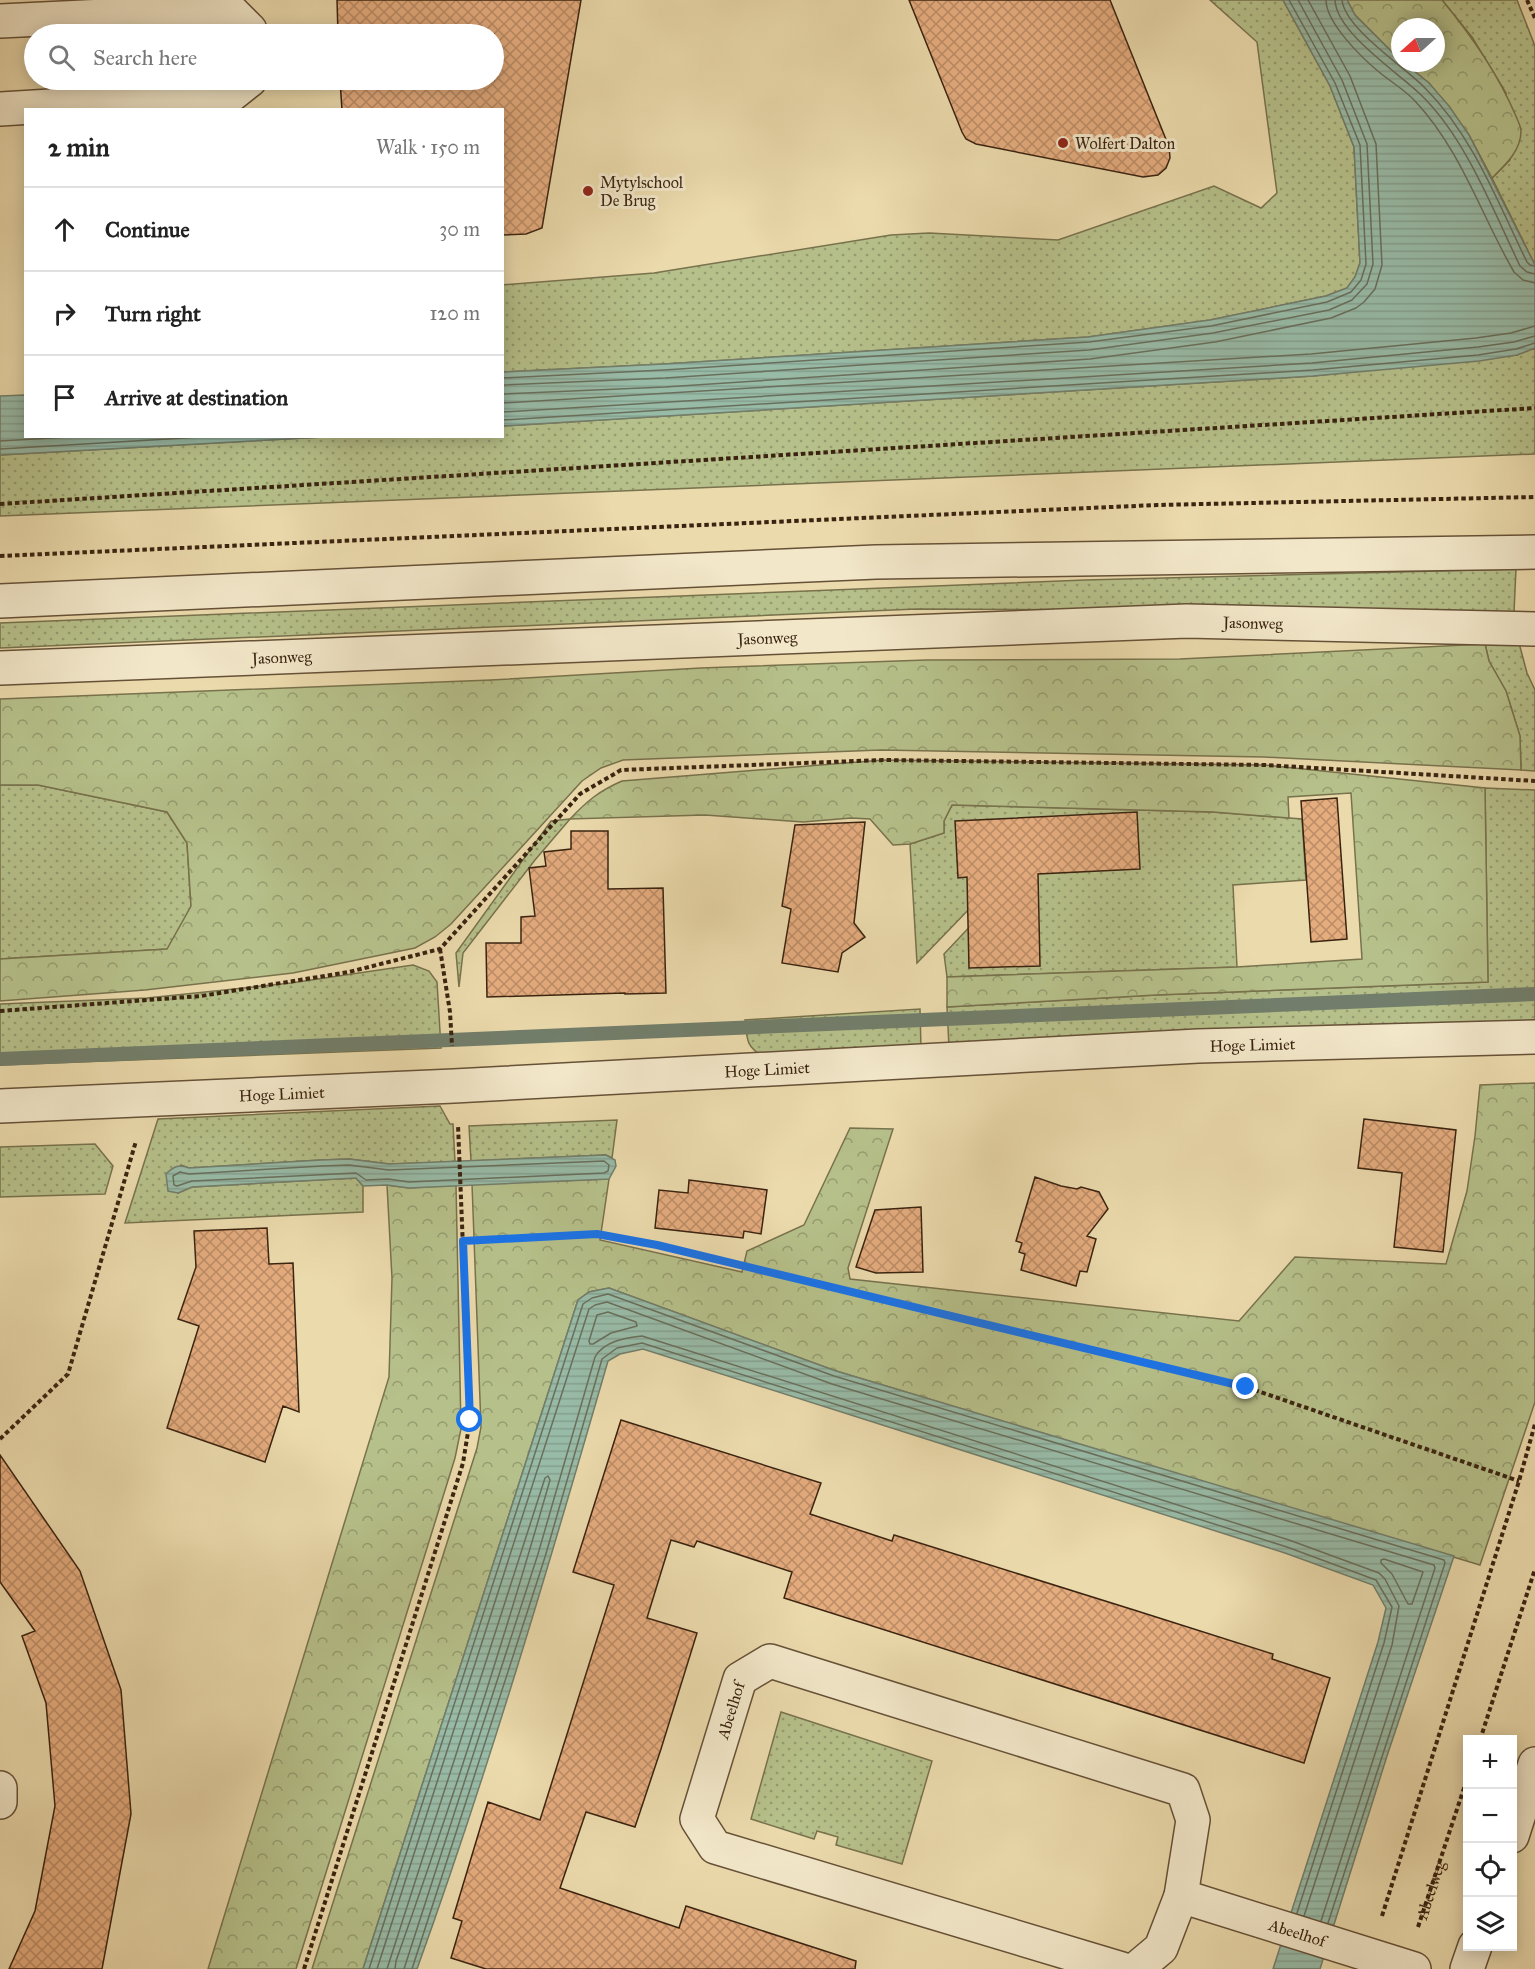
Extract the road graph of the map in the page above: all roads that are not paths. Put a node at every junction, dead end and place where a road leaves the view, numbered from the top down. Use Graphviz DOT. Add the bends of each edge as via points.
graph roads {
  1 [pos="0,21"];
  2 [pos="244,24"];
  3 [pos="237,90"];
  4 [pos="0,109"];
  5 [pos="1535,552"];
  6 [pos="0,601"];
  7 [pos="1535,629"];
  8 [pos="0,668"];
  9 [pos="1535,1037"];
  10 [pos="0,1106"];
  11 [pos="1532,1784"];
  12 [pos="0,1788"];
  13 [pos="0,1802"];
  14 [pos="1517,1823"];
  15 [pos="1181,1896"];
  16 [pos="1474,1951"];
  17 [pos="1409,1968"];
  18 [pos="1122,1969"];
  19 [pos="1136,1969"];
  20 [pos="1467,1969"];
  1 -- 2 [label="street" via="230,10"];
  3 -- 4 [label="street" via="231,95"];
  5 -- 6 [label="street" via="876,562"];
  7 -- 8 [label="street, Jasonweg" via="1187,621"];
  9 -- 10 [label="street, Hoge Limiet" via="1198,1046"];
  11 -- 14 [label="street"];
  12 -- 13 [label="street"];
  15 -- 17 [label="street, Abeelhof"];
  15 -- 18 [label="street, Abeelhof" via="1193,1820 1183,1790 770,1661 740,1679 697,1819 715,1847"];
  15 -- 19 [label="street, Abeelhof" via="1161,1948"];
  16 -- 20 [label="street"];
}
